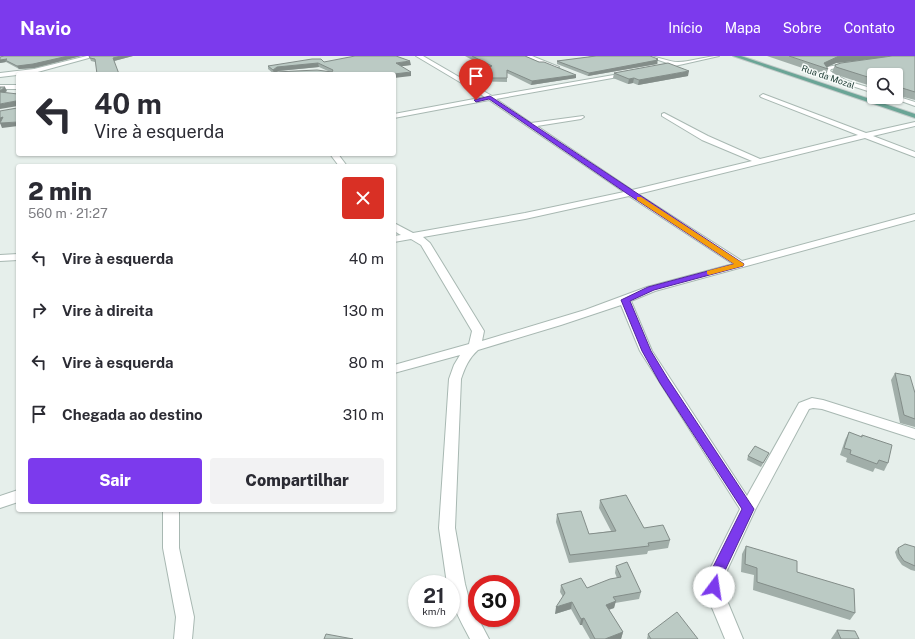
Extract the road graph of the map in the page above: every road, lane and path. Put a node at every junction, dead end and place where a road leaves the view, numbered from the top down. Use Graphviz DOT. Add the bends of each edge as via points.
graph roads {
  1 [pos="93,56"];
  2 [pos="419,56"];
  3 [pos="527,56"];
  4 [pos="650,56"];
  5 [pos="716,56"];
  6 [pos="736,56"];
  7 [pos="677,64"];
  8 [pos="852,64"];
  9 [pos="647,69"];
  10 [pos="561,70"];
  11 [pos="26,72"];
  12 [pos="633,72"];
  13 [pos="16,73"];
  14 [pos="0,75"];
  15 [pos="575,75"];
  16 [pos="589,80"];
  17 [pos="16,87"];
  18 [pos="0,88"];
  19 [pos="867,89"];
  20 [pos="763,96"];
  21 [pos="490,98"];
  22 [pos="903,100"];
  23 [pos="915,104"];
  24 [pos="664,115"];
  25 [pos="396,116"];
  26 [pos="915,116"];
  27 [pos="581,117"];
  28 [pos="915,124"];
  29 [pos="531,125"];
  30 [pos="865,136"];
  31 [pos="915,155"];
  32 [pos="758,161"];
  33 [pos="631,193"];
  34 [pos="915,217"];
  35 [pos="396,228"];
  36 [pos="414,236"];
  37 [pos="396,239"];
  38 [pos="16,257"];
  39 [pos="0,258"];
  40 [pos="740,264"];
  41 [pos="625,300"];
  42 [pos="475,346"];
  43 [pos="396,368"];
  44 [pos="915,434"];
  45 [pos="16,497"];
  46 [pos="0,502"];
  47 [pos="748,509"];
  48 [pos="171,512"];
  49 [pos="183,639"];
  50 [pos="480,639"];
  51 [pos="734,639"];
  1 -- 11 [label="street"];
  2 -- 21 [label="street"];
  3 -- 10 [label="street"];
  4 -- 7 [label="street"];
  5 -- 7 [label="street"];
  6 -- 26 [label="main road, Rua da Mozal"];
  7 -- 9 [label="street"];
  8 -- 19 [label="street" via="829,68 827,72 845,82"];
  12 -- 16 [label="street"];
  13 -- 14 [label="street"];
  15 -- 16 [label="street"];
  16 -- 21 [label="street"];
  17 -- 18 [label="street"];
  20 -- 30 [label="street"];
  21 -- 25 [label="street"];
  21 -- 29 [label="street"];
  22 -- 23 [label="street"];
  24 -- 32 [label="street" via="705,138"];
  27 -- 29 [label="street"];
  28 -- 30 [label="street"];
  29 -- 33 [label="street"];
  30 -- 31 [label="street"];
  30 -- 32 [label="street"];
  32 -- 33 [label="street"];
  33 -- 36 [label="street"];
  33 -- 40 [label="street"];
  34 -- 40 [label="street"];
  35 -- 36 [label="street"];
  36 -- 37 [label="street"];
  36 -- 42 [label="street" via="425,243 478,331"];
  38 -- 39 [label="street"];
  40 -- 41 [label="street" via="651,289"];
  41 -- 42 [label="street"];
  41 -- 47 [label="street" via="646,351"];
  42 -- 43 [label="street"];
  42 -- 50 [label="street" via="466,353 455,379 447,528 462,605"];
  44 -- 47 [label="street" via="823,405 812,403 804,406"];
  45 -- 46 [label="street"];
  47 -- 51 [label="street" via="714,579 717,598"];
  48 -- 49 [label="street" via="171,548 186,617"];
}
